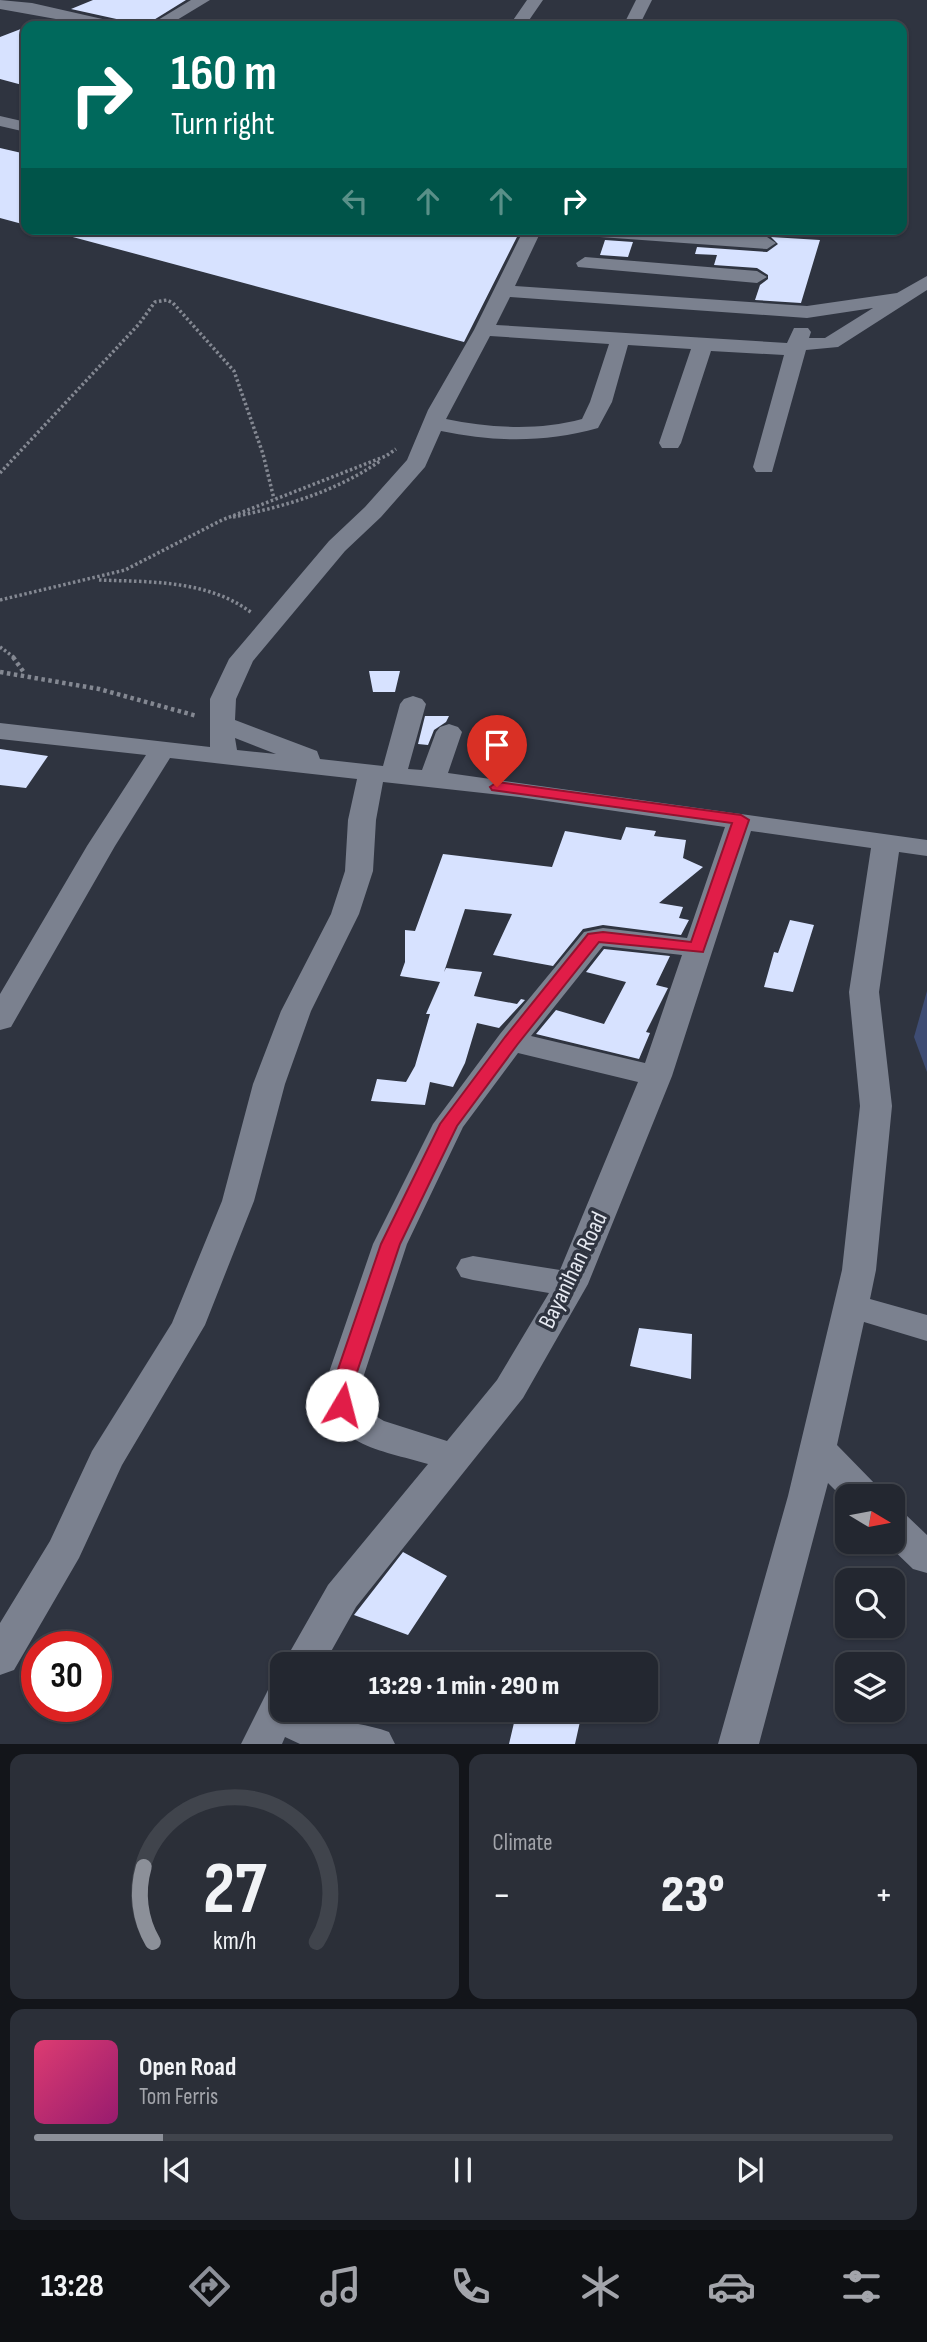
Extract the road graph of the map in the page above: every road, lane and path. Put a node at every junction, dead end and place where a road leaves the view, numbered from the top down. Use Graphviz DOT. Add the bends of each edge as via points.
graph roads {
  1 [pos="202,0"];
  2 [pos="535,0"];
  3 [pos="644,0"];
  4 [pos="0,4"];
  5 [pos="92,21"];
  6 [pos="165,21"];
  7 [pos="524,21"];
  8 [pos="634,21"];
  9 [pos="0,121"];
  10 [pos="21,126"];
  11 [pos="530,235"];
  12 [pos="598,235"];
  13 [pos="741,235"];
  14 [pos="769,236"];
  15 [pos="585,262"];
  16 [pos="757,277"];
  17 [pos="927,282"];
  18 [pos="504,291"];
  19 [pos="570,296"];
  20 [pos="900,298"];
  21 [pos="745,309"];
  22 [pos="807,312"];
  23 [pos="484,330"];
  24 [pos="621,340"];
  25 [pos="703,345"];
  26 [pos="797,347"];
  27 [pos="434,423"];
  28 [pos="670,443"];
  29 [pos="386,456"];
  30 [pos="764,467"];
  31 [pos="0,473"];
  32 [pos="274,499"];
  33 [pos="222,520"];
  34 [pos="95,579"];
  35 [pos="0,600"];
  36 [pos="262,632"];
  37 [pos="0,648"];
  38 [pos="0,672"];
  39 [pos="26,675"];
  40 [pos="413,704"];
  41 [pos="222,724"];
  42 [pos="0,731"];
  43 [pos="449,732"];
  44 [pos="162,750"];
  45 [pos="226,758"];
  46 [pos="331,769"];
  47 [pos="382,775"];
  48 [pos="432,780"];
  49 [pos="741,820"];
  50 [pos="886,843"];
  51 [pos="927,848"];
  52 [pos="697,948"];
  53 [pos="0,1020"];
  54 [pos="511,1041"];
  55 [pos="656,1076"];
  56 [pos="473,1268"];
  57 [pos="571,1284"];
  58 [pos="852,1306"];
  59 [pos="927,1328"];
  60 [pos="818,1449"];
  61 [pos="456,1458"];
  62 [pos="852,1484"];
  63 [pos="905,1537"];
  64 [pos="927,1558"];
  65 [pos="310,1652"];
  66 [pos="0,1658"];
  67 [pos="279,1722"];
  68 [pos="375,1744"];
  69 [pos="738,1744"];
  1 -- 6 [label="street"];
  2 -- 7 [label="street"];
  3 -- 8 [label="street"];
  4 -- 5 [label="street"];
  9 -- 10 [label="street"];
  11 -- 18 [label="street"];
  12 -- 15 [label="street"];
  13 -- 14 [label="street"];
  14 -- 16 [label="street"];
  15 -- 16 [label="street"];
  15 -- 19 [label="street"];
  16 -- 21 [label="street"];
  17 -- 20 [label="street"];
  18 -- 19 [label="street"];
  18 -- 23 [label="street"];
  19 -- 21 [label="street"];
  20 -- 22 [label="street"];
  20 -- 26 [label="street" via="831,342"];
  21 -- 22 [label="street"];
  22 -- 26 [label="street"];
  23 -- 24 [label="street"];
  23 -- 27 [label="street"];
  24 -- 25 [label="street"];
  24 -- 27 [label="street" via="590,423 515,432"];
  25 -- 26 [label="street"];
  25 -- 28 [label="street"];
  26 -- 30 [label="street"];
  27 -- 29 [label="path" via="412,431"];
  27 -- 36 [label="street" via="427,445 406,477 337,546"];
  29 -- 32 [label="path"];
  29 -- 33 [label="path" via="323,495"];
  31 -- 32 [label="path" via="155,302 167,300 234,372"];
  32 -- 33 [label="path"];
  33 -- 34 [label="path" via="125,570"];
  34 -- 35 [label="path"];
  34 -- 36 [label="path" via="215,593 251,611"];
  36 -- 41 [label="street" via="230,679"];
  37 -- 39 [label="path" via="13,656"];
  38 -- 39 [label="path"];
  39 -- 41 [label="path" via="92,685"];
  40 -- 47 [label="street"];
  41 -- 45 [label="street"];
  41 -- 46 [label="street"];
  42 -- 44 [label="street"];
  43 -- 48 [label="street"];
  44 -- 45 [label="street"];
  44 -- 53 [label="street"];
  45 -- 46 [label="street"];
  46 -- 47 [label="street"];
  47 -- 48 [label="street"];
  47 -- 66 [label="street" via="362,820 359,871 345,914 296,1011 270,1084 238,1201 188,1325 105,1461 66,1547"];
  48 -- 49 [label="street"];
  49 -- 50 [label="street"];
  49 -- 52 [label="street, Bayanihan Road"];
  50 -- 51 [label="street"];
  50 -- 58 [label="street" via="864,992 876,1106"];
  52 -- 54 [label="street" via="594,938"];
  52 -- 55 [label="street, Bayanihan Road"];
  54 -- 55 [label="street"];
  54 -- 61 [label="street" via="449,1124 406,1208 343,1384 342,1405 352,1420"];
  55 -- 57 [label="street, Bayanihan Road"];
  56 -- 57 [label="street"];
  57 -- 61 [label="street, Bayanihan Road" via="510,1389"];
  58 -- 59 [label="street"];
  58 -- 60 [label="street"];
  60 -- 62 [label="street"];
  60 -- 69 [label="street"];
  61 -- 65 [label="street, Bayanihan Road" via="342,1596"];
  63 -- 64 [label="street"];
  67 -- 68 [label="street"];
}
